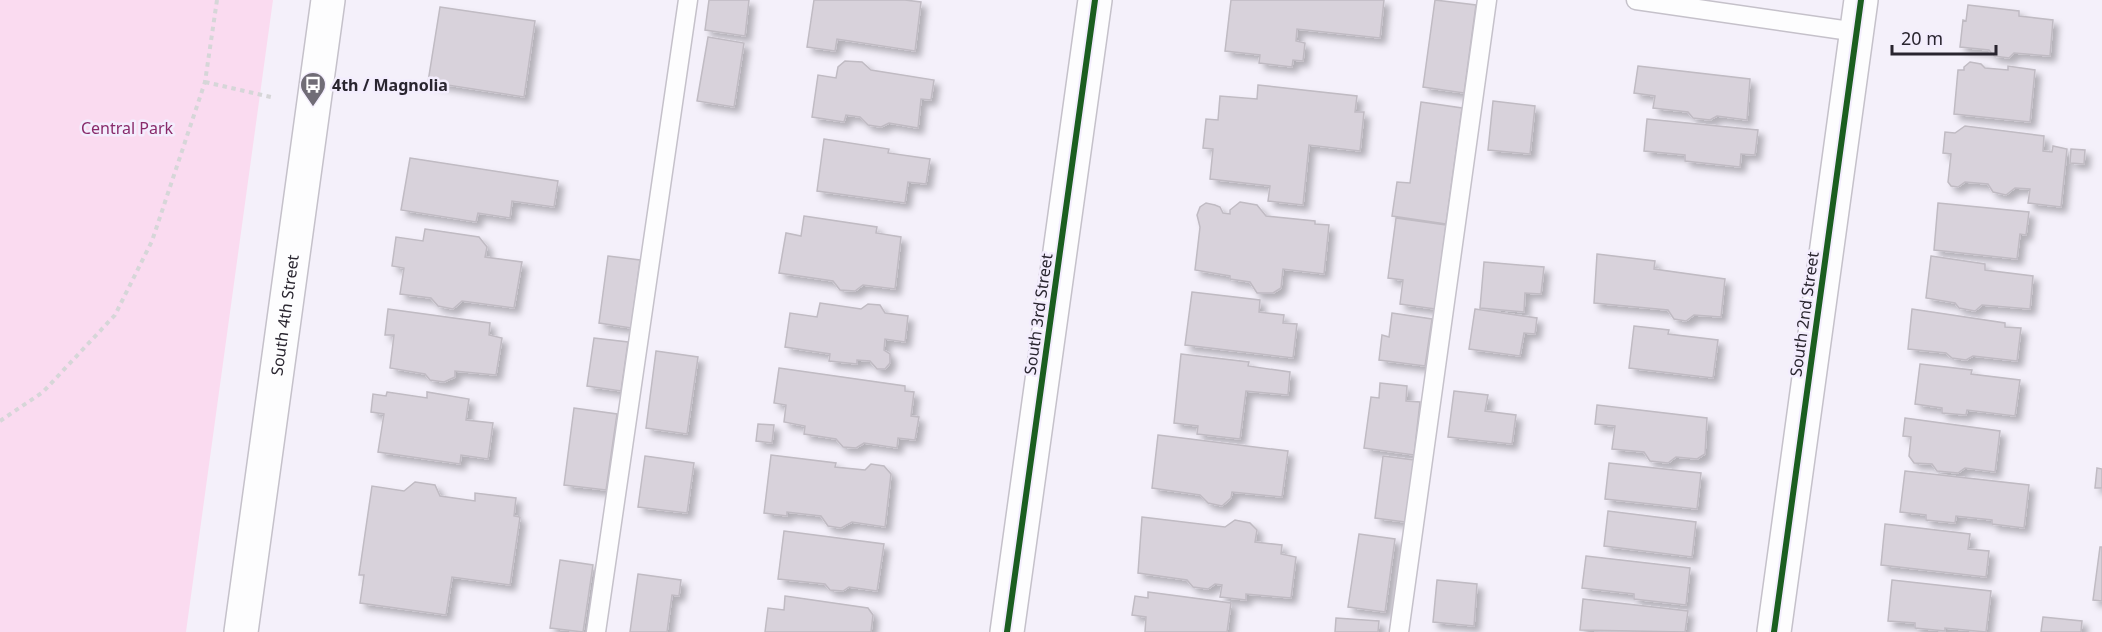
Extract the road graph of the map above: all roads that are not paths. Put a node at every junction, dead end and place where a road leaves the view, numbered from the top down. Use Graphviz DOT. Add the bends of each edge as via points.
graph roads {
  1 [pos="328,0"];
  2 [pos="688,0"];
  3 [pos="1095,0"];
  4 [pos="1487,0"];
  5 [pos="1636,0"];
  6 [pos="1861,0"];
  7 [pos="1857,32"];
  8 [pos="241,632"];
  9 [pos="596,632"];
  10 [pos="1007,632"];
  11 [pos="1399,632"];
  12 [pos="1774,632"];
  1 -- 8 [label="main road, South 4th Street"];
  2 -- 9 [label="lane"];
  3 -- 10 [label="main road, South 3rd Street"];
  4 -- 11 [label="lane"];
  5 -- 7 [label="lane"];
  6 -- 7 [label="main road, South 2nd Street"];
  7 -- 12 [label="main road, South 2nd Street"];
}
